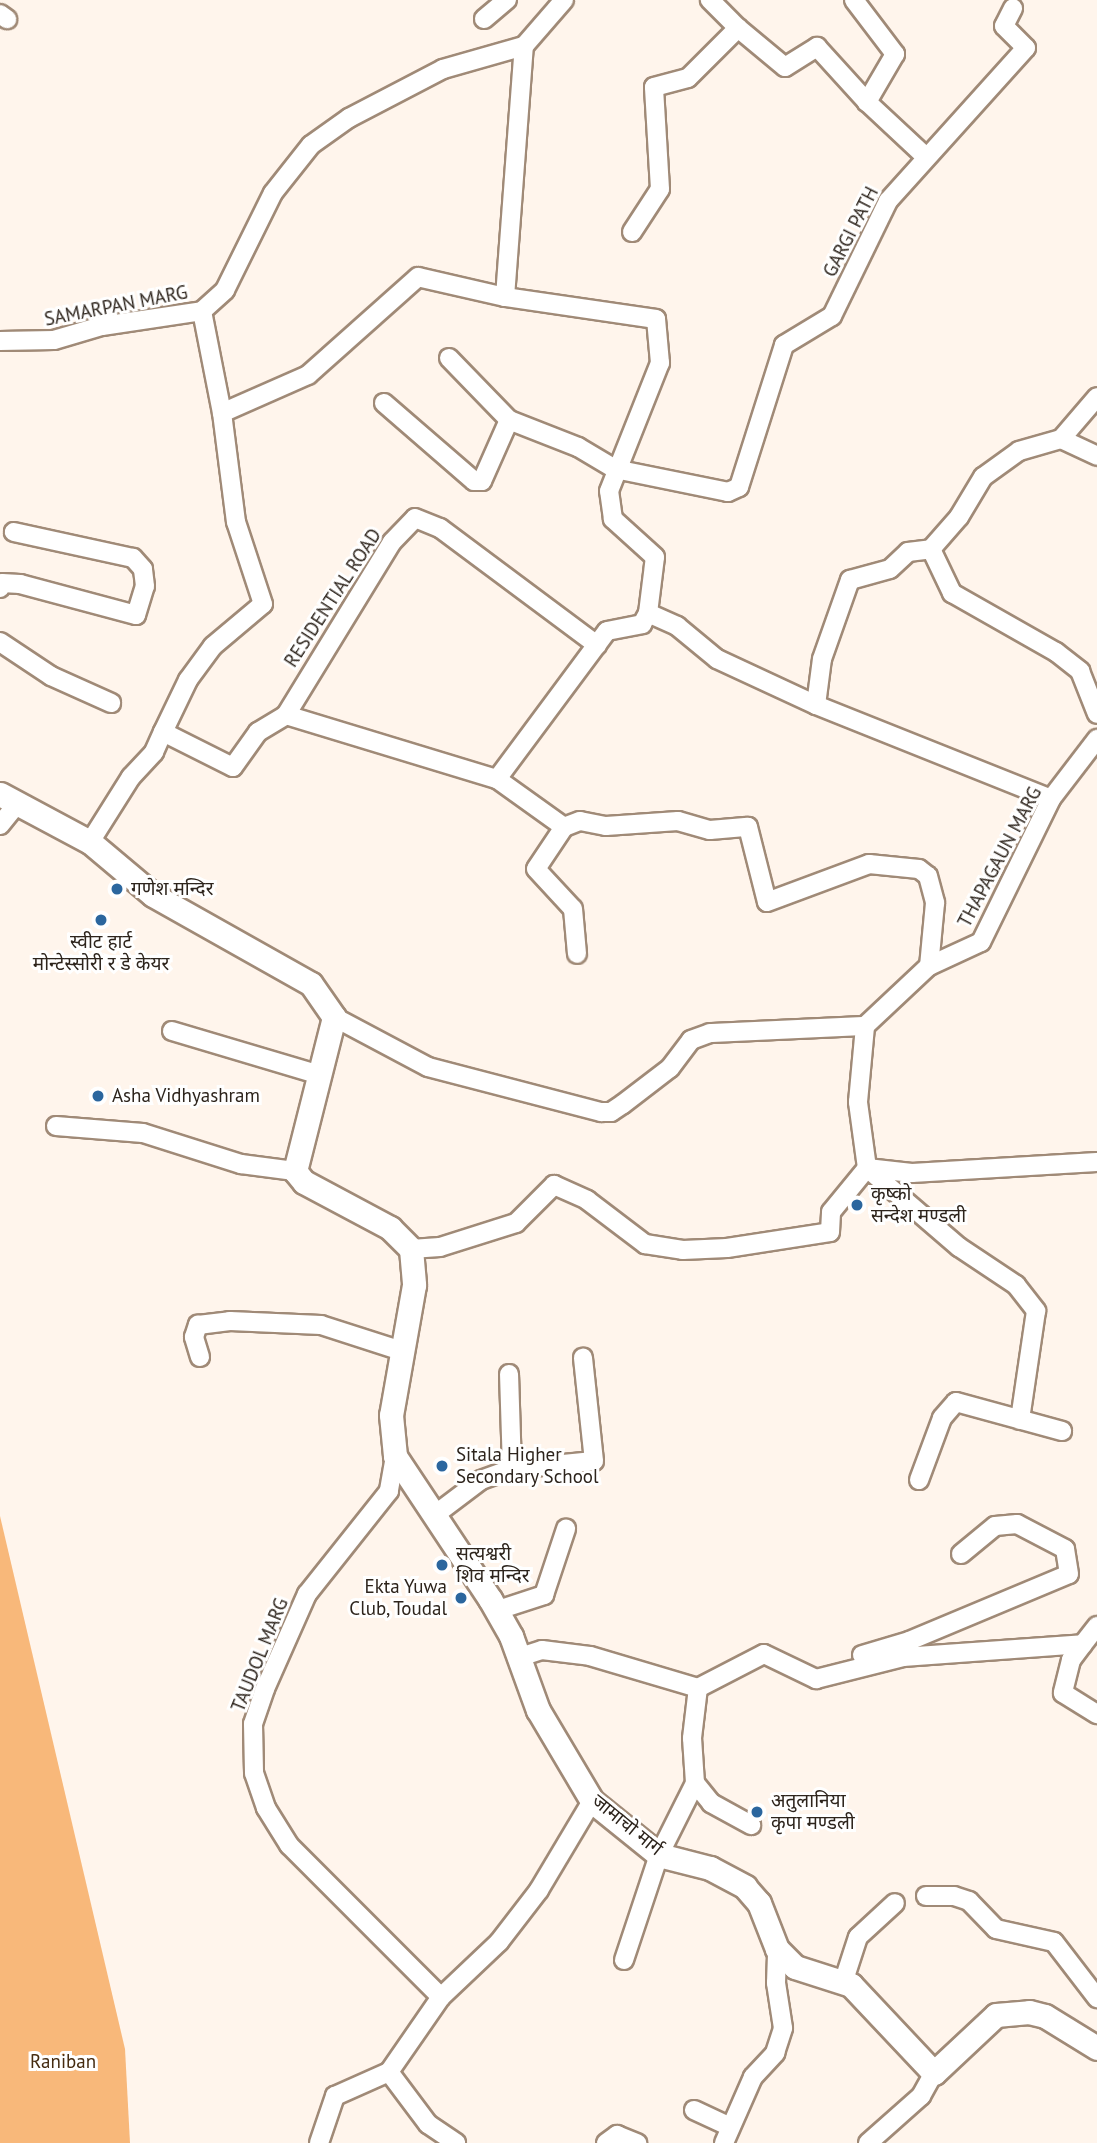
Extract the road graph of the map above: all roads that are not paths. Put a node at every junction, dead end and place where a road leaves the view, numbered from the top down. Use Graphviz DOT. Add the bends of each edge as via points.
graph roads {
  1 [pos="507,0"];
  2 [pos="564,0"];
  3 [pos="710,0"];
  4 [pos="854,0"];
  5 [pos="1013,8"];
  6 [pos="484,19"];
  7 [pos="738,28"];
  8 [pos="524,46"];
  9 [pos="867,102"];
  10 [pos="925,156"];
  11 [pos="632,232"];
  12 [pos="505,296"];
  13 [pos="202,311"];
  14 [pos="0,341"];
  15 [pos="449,358"];
  16 [pos="1097,397"];
  17 [pos="384,403"];
  18 [pos="222,413"];
  19 [pos="509,420"];
  20 [pos="1061,439"];
  21 [pos="1097,456"];
  22 [pos="615,469"];
  23 [pos="14,532"];
  24 [pos="931,549"];
  25 [pos="0,587"];
  26 [pos="648,614"];
  27 [pos="0,642"];
  28 [pos="597,645"];
  29 [pos="111,703"];
  30 [pos="816,705"];
  31 [pos="1097,714"];
  32 [pos="286,715"];
  33 [pos="163,732"];
  34 [pos="1097,738"];
  35 [pos="497,779"];
  36 [pos="8,799"];
  37 [pos="1051,799"];
  38 [pos="0,825"];
  39 [pos="564,828"];
  40 [pos="90,842"];
  41 [pos="577,954"];
  42 [pos="929,966"];
  43 [pos="334,1017"];
  44 [pos="865,1026"];
  45 [pos="172,1031"];
  46 [pos="320,1075"];
  47 [pos="56,1126"];
  48 [pos="1097,1161"];
  49 [pos="867,1168"];
  50 [pos="295,1171"];
  51 [pos="411,1249"];
  52 [pos="399,1350"];
  53 [pos="200,1357"];
  54 [pos="583,1358"];
  55 [pos="509,1374"];
  56 [pos="1020,1420"];
  57 [pos="1062,1431"];
  58 [pos="395,1456"];
  59 [pos="512,1469"];
  60 [pos="919,1480"];
  61 [pos="436,1514"];
  62 [pos="566,1529"];
  63 [pos="961,1554"];
  64 [pos="495,1612"];
  65 [pos="1097,1626"];
  66 [pos="1083,1644"];
  67 [pos="517,1658"];
  68 [pos="798,1673"];
  69 [pos="698,1688"];
  70 [pos="1097,1714"];
  71 [pos="695,1783"];
  72 [pos="592,1801"];
  73 [pos="751,1825"];
  74 [pos="659,1855"];
  75 [pos="926,1896"];
  76 [pos="895,1903"];
  77 [pos="777,1949"];
  78 [pos="624,1960"];
  79 [pos="844,1980"];
  80 [pos="441,1997"];
  81 [pos="1097,1998"];
  82 [pos="1096,2045"];
  83 [pos="389,2072"];
  84 [pos="934,2073"];
  85 [pos="694,2110"];
  86 [pos="727,2135"];
  87 [pos="319,2143"];
  88 [pos="456,2143"];
  89 [pos="606,2143"];
  90 [pos="637,2143"];
  91 [pos="868,2143"];
  1 -- 6 [label="street"];
  2 -- 8 [label="street"];
  3 -- 7 [label="street"];
  4 -- 9 [label="street" via="895,54"];
  5 -- 10 [label="street, GARGI PATH" via="1004,26 1026,48"];
  7 -- 9 [label="street" via="785,67 817,47"];
  7 -- 11 [label="street" via="688,78 654,87 660,189"];
  8 -- 12 [label="street"];
  8 -- 13 [label="street, SAMARPAN MARG" via="443,69 349,118 311,145 273,193 225,290"];
  9 -- 10 [label="street"];
  10 -- 22 [label="street, GARGI PATH" via="888,201 832,316 784,345 739,487 728,492"];
  12 -- 18 [label="street" via="418,277 308,375"];
  12 -- 22 [label="street" via="656,319 660,363"];
  13 -- 14 [label="street, SAMARPAN MARG" via="102,326 54,340"];
  13 -- 18 [label="street"];
  15 -- 19 [label="street"];
  16 -- 20 [label="street"];
  17 -- 19 [label="street" via="474,481 482,481"];
  18 -- 33 [label="street" via="236,522 263,604 213,646 188,680"];
  19 -- 22 [label="street" via="578,447"];
  20 -- 21 [label="street"];
  20 -- 24 [label="street" via="1019,452 983,477 959,517"];
  22 -- 26 [label="street" via="609,491 613,519 655,557"];
  23 -- 25 [label="street" via="133,558 143,569 145,586 136,615 20,584 2,583"];
  24 -- 30 [label="street" via="908,552 890,569 850,580 822,659"];
  24 -- 31 [label="street" via="952,593 1056,652 1080,671"];
  26 -- 28 [label="street" via="642,624 607,631"];
  26 -- 30 [label="street" via="677,626 717,659"];
  27 -- 29 [label="street" via="51,676"];
  28 -- 32 [label="street, RESIDENTIAL ROAD" via="440,528 415,518 392,542"];
  28 -- 35 [label="street"];
  30 -- 37 [label="street"];
  32 -- 33 [label="street" via="258,732 233,767"];
  32 -- 35 [label="street"];
  33 -- 40 [label="street" via="154,752 131,777"];
  34 -- 37 [label="street, THAPAGAUN MARG"];
  35 -- 39 [label="street"];
  36 -- 38 [label="street"];
  36 -- 40 [label="street"];
  37 -- 42 [label="street, THAPAGAUN MARG" via="981,942"];
  39 -- 41 [label="street" via="536,869 573,909"];
  39 -- 42 [label="street" via="580,821 606,826 678,821 710,830 748,827 767,902 870,864 919,869 928,876 934,903"];
  40 -- 43 [label="street" via="153,895 311,984"];
  42 -- 44 [label="street, THAPAGAUN MARG"];
  43 -- 44 [label="street" via="428,1067 611,1112 670,1068 691,1040 710,1033"];
  43 -- 46 [label="street"];
  44 -- 49 [label="street" via="858,1102"];
  45 -- 46 [label="street"];
  46 -- 50 [label="street"];
  47 -- 50 [label="street" via="143,1133 241,1164"];
  48 -- 49 [label="street" via="912,1173"];
  49 -- 51 [label="street" via="831,1212 830,1232 727,1248 683,1250 645,1244 587,1200 554,1185 516,1223 440,1247"];
  49 -- 56 [label="street" via="959,1247 1016,1285 1036,1311"];
  50 -- 51 [label="street" via="304,1182 390,1228"];
  51 -- 52 [label="street, जामाचो मार्ग" via="414,1286"];
  52 -- 53 [label="street" via="321,1325 230,1321 198,1325 194,1337"];
  52 -- 58 [label="street, जामाचो मार्ग" via="391,1415"];
  54 -- 59 [label="street" via="594,1461"];
  55 -- 59 [label="street"];
  56 -- 57 [label="street"];
  56 -- 60 [label="street" via="956,1402 942,1418"];
  58 -- 61 [label="street, जामाचो मार्ग"];
  58 -- 80 [label="street, TAUDOL MARG" via="389,1491 307,1594 253,1724 254,1773 266,1808 289,1845"];
  59 -- 61 [label="street" via="481,1480"];
  61 -- 64 [label="street, जामाचो मार्ग"];
  62 -- 64 [label="street" via="544,1595"];
  63 -- 68 [label="street" via="995,1526 1017,1524 1065,1549 1069,1574 908,1641"];
  64 -- 67 [label="street, जामाचो मार्ग" via="511,1636"];
  65 -- 66 [label="street"];
  66 -- 68 [label="street" via="903,1657 816,1679"];
  66 -- 70 [label="street" via="1071,1660 1063,1693"];
  67 -- 69 [label="street" via="542,1650 590,1656"];
  67 -- 72 [label="street, जामाचो मार्ग" via="538,1710"];
  68 -- 69 [label="street" via="764,1654"];
  69 -- 71 [label="street" via="692,1738"];
  71 -- 73 [label="street" via="711,1803"];
  71 -- 74 [label="street"];
  72 -- 74 [label="street, जामाचो मार्ग"];
  72 -- 80 [label="street" via="539,1890 499,1942"];
  74 -- 77 [label="street, जामाचो मार्ग" via="710,1868 745,1887 759,1903"];
  74 -- 78 [label="street"];
  75 -- 81 [label="street" via="969,1901 996,1930 1054,1942"];
  76 -- 79 [label="street" via="858,1937"];
  77 -- 79 [label="street" via="795,1968"];
  77 -- 86 [label="street" via="776,1983 783,2028 775,2053 753,2077"];
  79 -- 84 [label="street" via="867,1997"];
  80 -- 83 [label="street"];
  82 -- 84 [label="street" via="1045,2016 1029,2012 996,2015"];
  83 -- 87 [label="street" via="335,2096"];
  83 -- 88 [label="street" via="428,2124"];
  84 -- 91 [label="street" via="921,2096"];
  85 -- 86 [label="street"];
  89 -- 90 [label="street" via="617,2135"];
}
